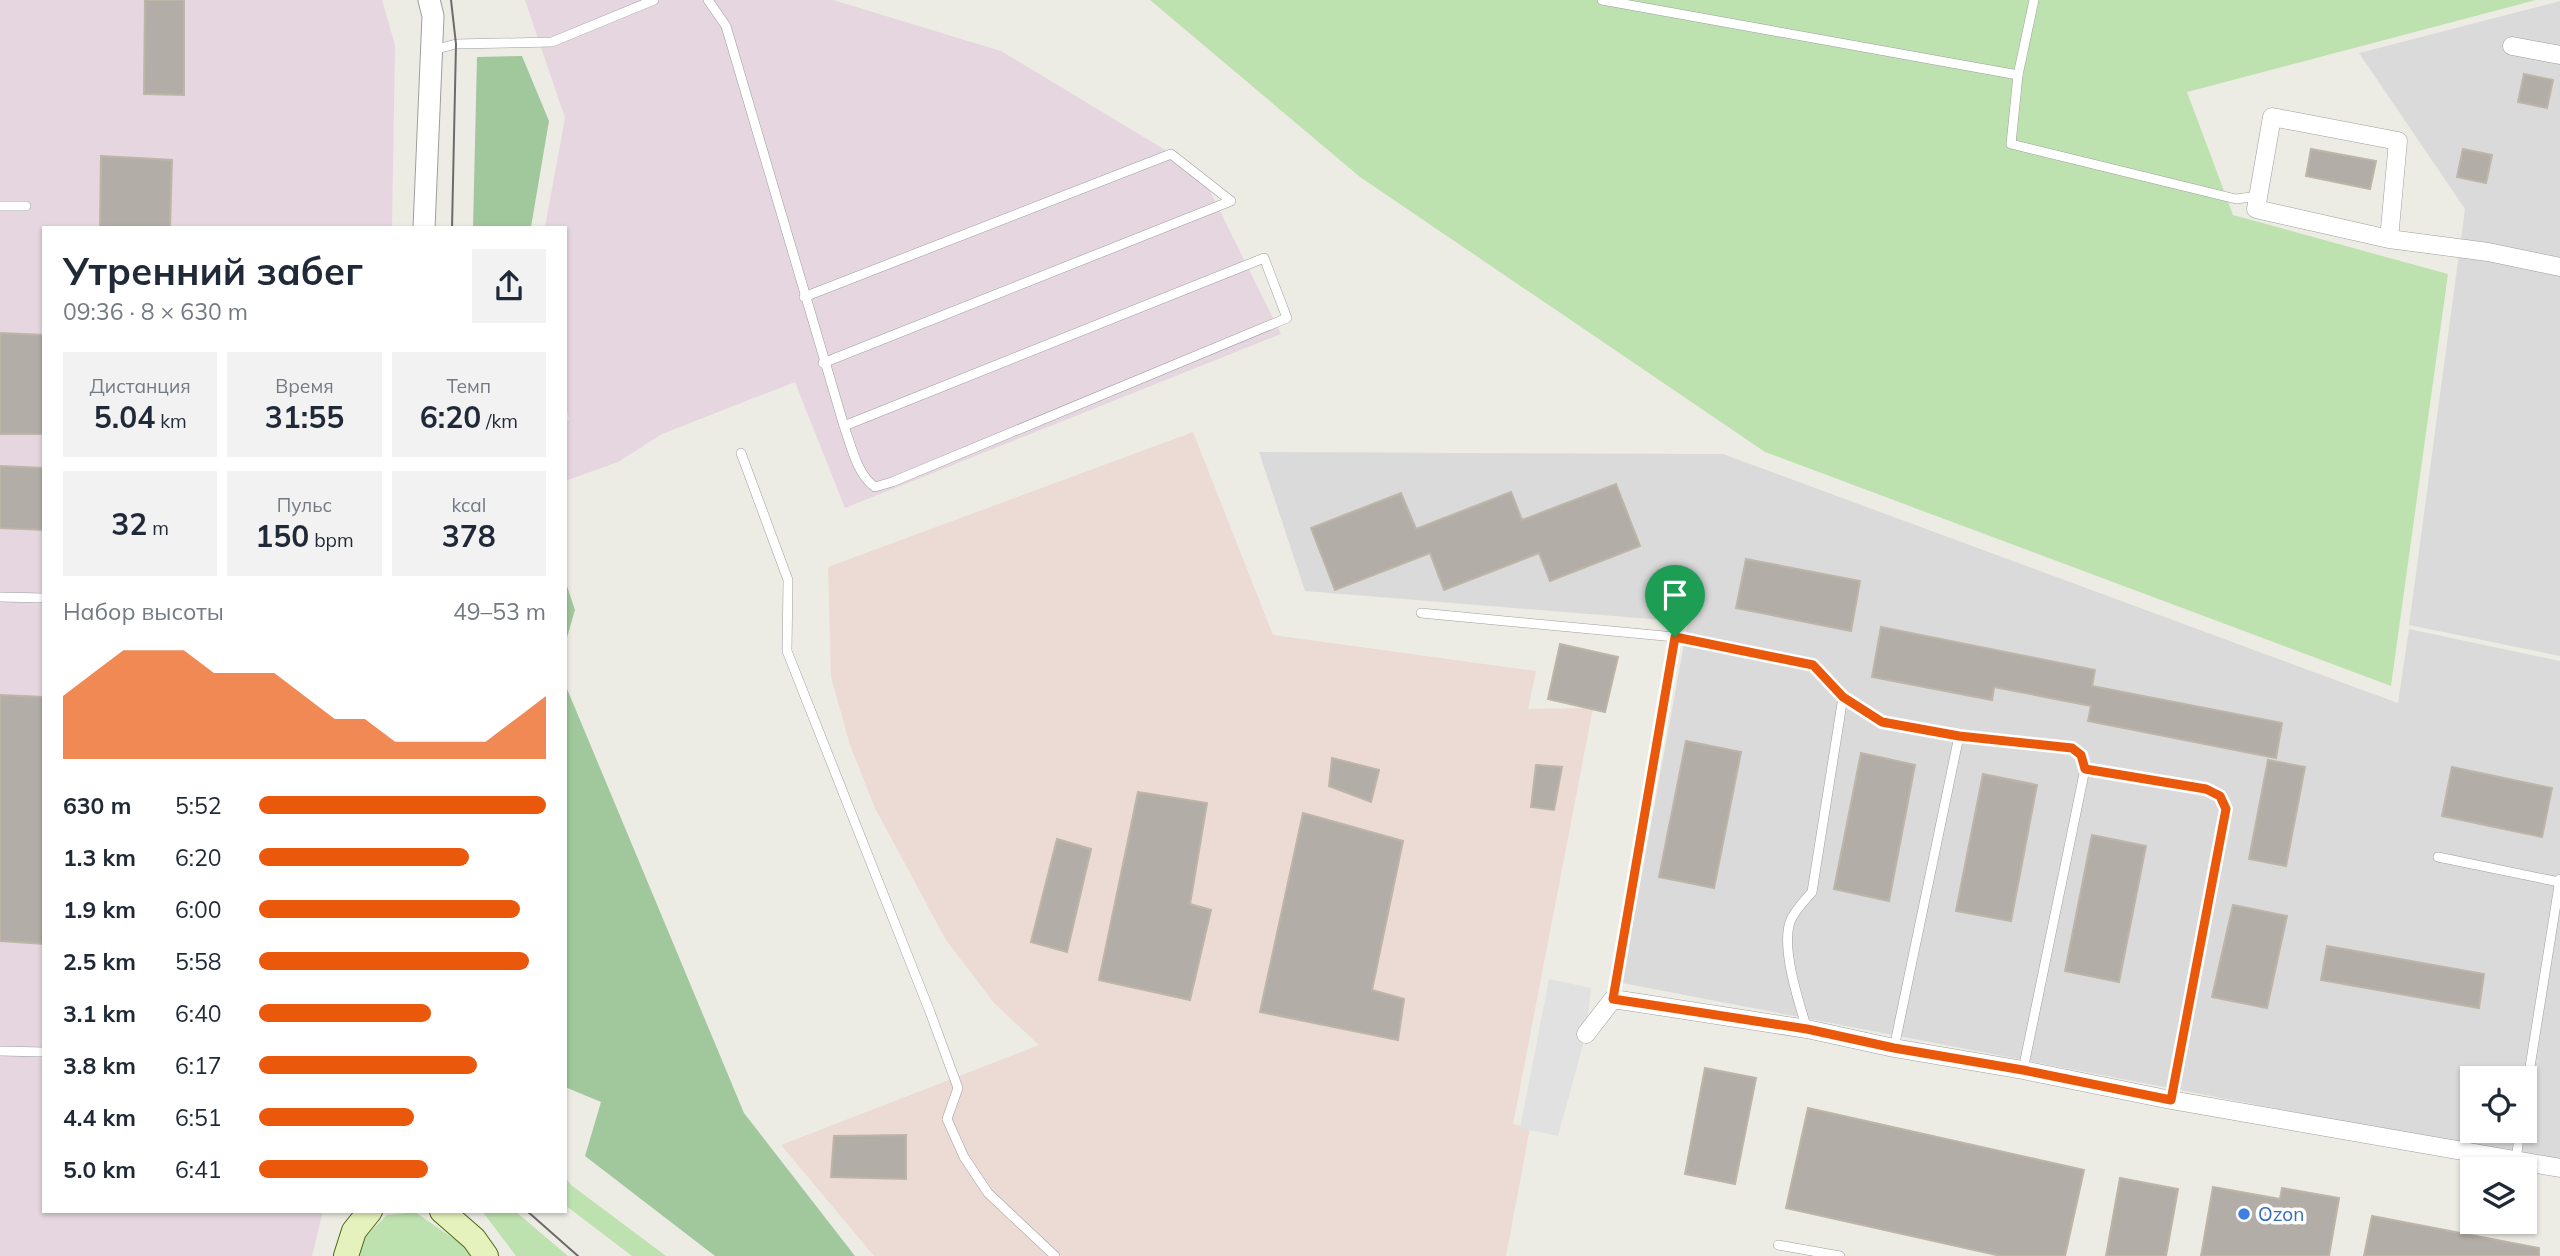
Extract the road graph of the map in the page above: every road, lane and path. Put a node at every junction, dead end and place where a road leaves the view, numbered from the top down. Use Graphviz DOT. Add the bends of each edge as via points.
graph roads {
  1 [pos="416,0"];
  2 [pos="654,0"];
  3 [pos="708,0"];
  4 [pos="1602,0"];
  5 [pos="2034,0"];
  6 [pos="431,8"];
  7 [pos="2512,46"];
  8 [pos="431,50"];
  9 [pos="2560,55"];
  10 [pos="2018,75"];
  11 [pos="2259,196"];
  12 [pos="0,206"];
  13 [pos="26,206"];
  14 [pos="424,226"];
  15 [pos="2389,239"];
  16 [pos="2560,268"];
  17 [pos="804,297"];
  18 [pos="823,363"];
  19 [pos="844,426"];
  20 [pos="741,453"];
  21 [pos="0,597"];
  22 [pos="42,598"];
  23 [pos="1421,613"];
  24 [pos="1675,637"];
  25 [pos="1843,697"];
  26 [pos="1959,736"];
  27 [pos="2085,769"];
  28 [pos="2438,857"];
  29 [pos="2560,880"];
  30 [pos="1613,999"];
  31 [pos="1807,1029"];
  32 [pos="1586,1034"];
  33 [pos="1894,1048"];
  34 [pos="0,1051"];
  35 [pos="42,1052"];
  36 [pos="2530,1066"];
  37 [pos="2023,1070"];
  38 [pos="2171,1100"];
  39 [pos="2499,1157"];
  40 [pos="2537,1164"];
  41 [pos="2560,1168"];
  42 [pos="444,1213"];
  43 [pos="458,1213"];
  44 [pos="355,1221"];
  45 [pos="1778,1245"];
  46 [pos="480,1247"];
  47 [pos="346,1256"];
  48 [pos="1055,1256"];
  49 [pos="1840,1256"];
  1 -- 6 [label="lane"];
  2 -- 8 [label="lane" via="552,42 456,44"];
  3 -- 17 [label="lane" via="726,26"];
  4 -- 10 [label="lane"];
  5 -- 10 [label="lane"];
  6 -- 8 [label="street"];
  7 -- 9 [label="street"];
  8 -- 14 [label="street"];
  10 -- 11 [label="lane" via="2011,144 2236,199"];
  11 -- 15 [label="street" via="2256,209"];
  11 -- 15 [label="street" via="2272,117 2398,141"];
  12 -- 13 [label="lane"];
  15 -- 16 [label="street" via="2488,252"];
  17 -- 18 [label="lane"];
  17 -- 18 [label="lane" via="1171,154 1231,201"];
  18 -- 19 [label="lane"];
  19 -- 19 [label="lane" via="863,474 875,487 1287,318 1264,258"];
  20 -- 48 [label="lane" via="788,580 788,651 958,1088 947,1119 988,1194"];
  21 -- 22 [label="lane"];
  23 -- 24 [label="lane"];
  24 -- 25 [label="lane" via="1813,665"];
  24 -- 30 [label="lane"];
  25 -- 26 [label="lane" via="1882,722"];
  25 -- 31 [label="lane" via="1812,892 1789,923 1791,978"];
  26 -- 27 [label="lane" via="2072,748 2081,755"];
  26 -- 33 [label="lane"];
  27 -- 37 [label="lane"];
  27 -- 38 [label="lane" via="2206,789 2220,796 2226,809"];
  28 -- 29 [label="lane"];
  29 -- 36 [label="lane"];
  30 -- 31 [label="street"];
  30 -- 32 [label="street"];
  31 -- 33 [label="street"];
  33 -- 37 [label="street"];
  34 -- 35 [label="lane"];
  37 -- 38 [label="street"];
  38 -- 39 [label="street"];
  40 -- 41 [label="street"];
  42 -- 46 [label="main road"];
  43 -- 46 [label="street"];
  44 -- 47 [label="main road"];
  45 -- 49 [label="lane"];
}
